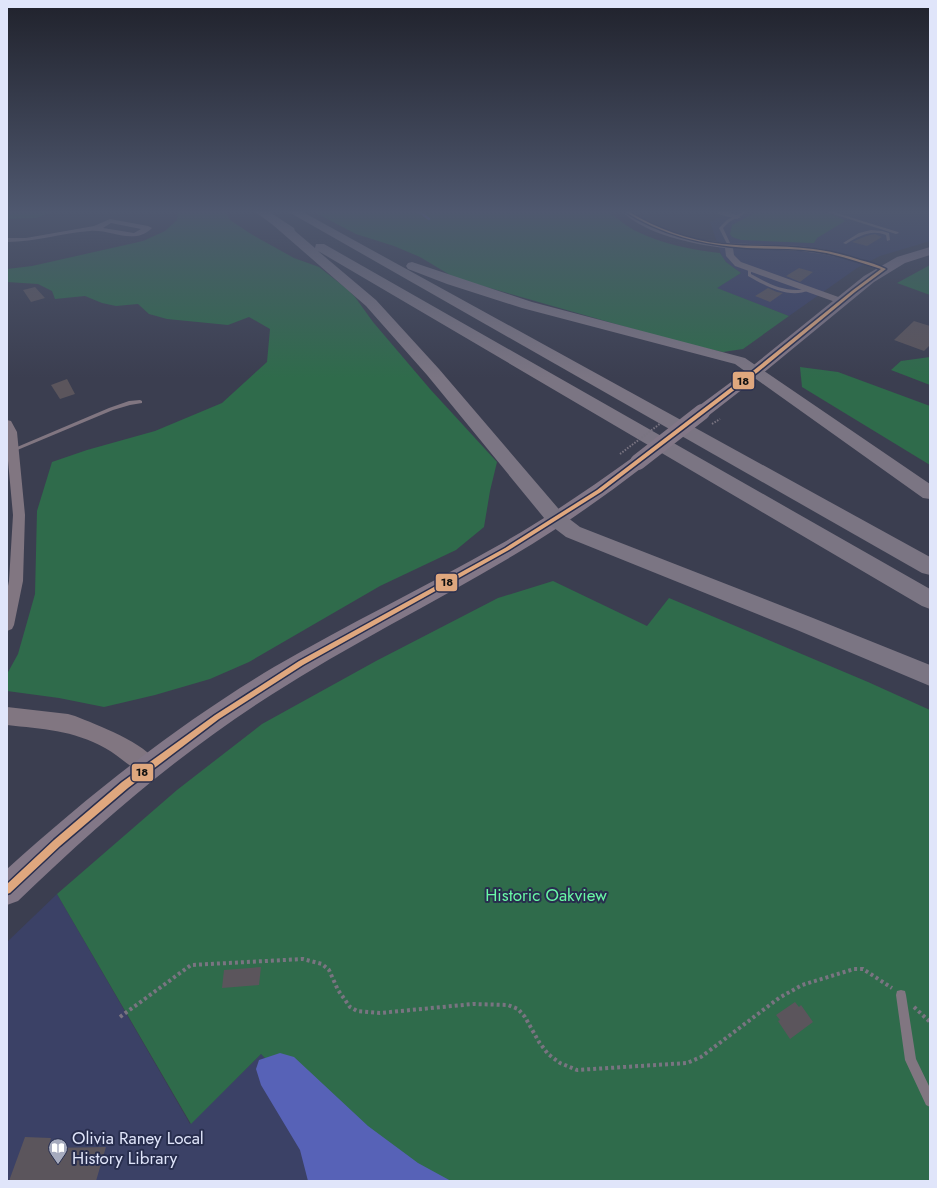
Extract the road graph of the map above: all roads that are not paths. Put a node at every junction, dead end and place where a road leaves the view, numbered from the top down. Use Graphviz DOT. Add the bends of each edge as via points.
graph roads {
  1 [pos="329,266"];
  2 [pos="355,266"];
  3 [pos="390,266"];
  4 [pos="414,266"];
  5 [pos="742,266"];
  6 [pos="879,266"];
  7 [pos="887,266"];
  8 [pos="884,268"];
  9 [pos="841,301"];
  10 [pos="756,371"];
  11 [pos="140,402"];
  12 [pos="7,424"];
  13 [pos="13,450"];
  14 [pos="930,493"];
  15 [pos="556,519"];
  16 [pos="930,567"];
  17 [pos="930,600"];
  18 [pos="7,625"];
  19 [pos="930,676"];
  20 [pos="7,716"];
  21 [pos="148,766"];
  22 [pos="7,890"];
  23 [pos="900,995"];
  24 [pos="930,1101"];
  1 -- 15 [label="highway" via="371,303 433,372"];
  2 -- 17 [label="highway"];
  3 -- 16 [label="highway"];
  4 -- 10 [label="highway" via="452,282 561,314 740,361"];
  5 -- 9 [label="street"];
  6 -- 8 [label="street"];
  7 -- 8 [label="main road"];
  8 -- 9 [label="main road"];
  9 -- 10 [label="main road"];
  10 -- 14 [label="highway"];
  10 -- 15 [label="main road, bridge" via="599,491"];
  11 -- 13 [label="lane" via="111,409"];
  12 -- 13 [label="street" via="11,432"];
  13 -- 18 [label="street" via="19,523 16,581"];
  15 -- 19 [label="highway" via="573,532"];
  15 -- 21 [label="main road" via="507,549 301,663"];
  20 -- 21 [label="street" via="68,723 112,741"];
  21 -- 22 [label="main road" via="57,843"];
  23 -- 24 [label="lane" via="912,1060"];
}
